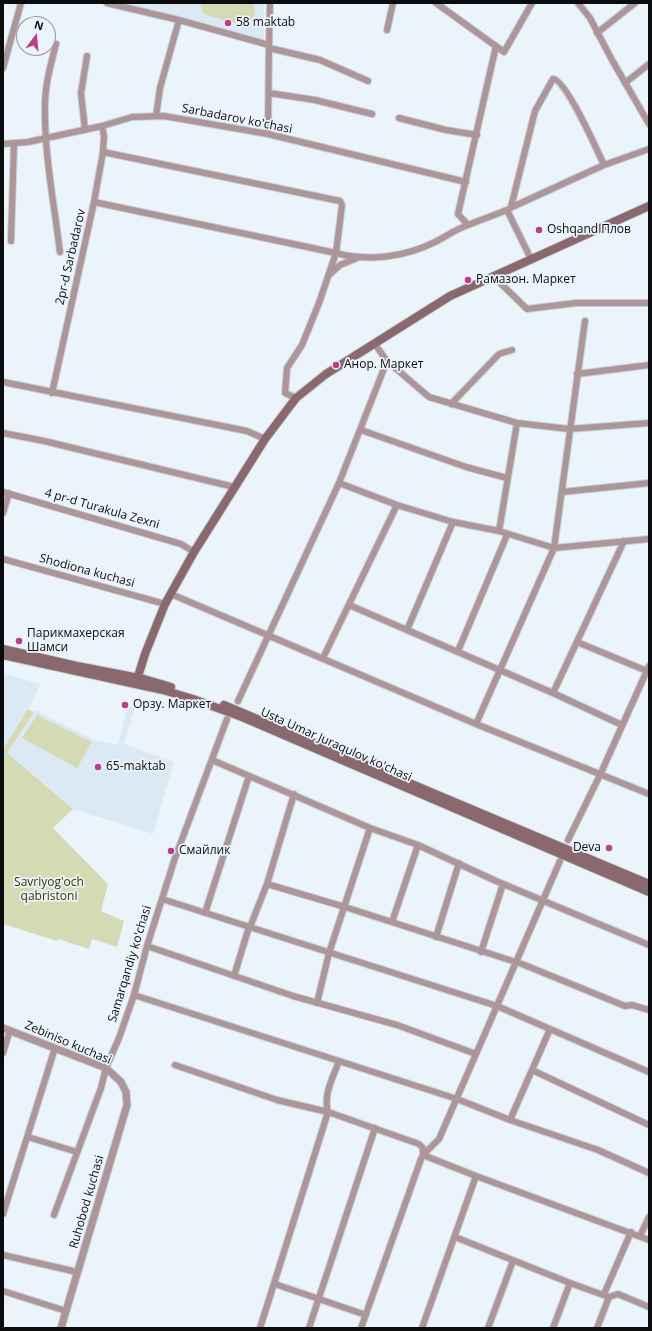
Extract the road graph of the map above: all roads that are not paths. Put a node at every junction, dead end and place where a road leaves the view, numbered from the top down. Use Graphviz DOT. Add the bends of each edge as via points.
graph roads {
  1 [pos="21,3"];
  2 [pos="107,3"];
  3 [pos="270,3"];
  4 [pos="393,3"];
  5 [pos="436,3"];
  6 [pos="532,3"];
  7 [pos="578,3"];
  8 [pos="635,3"];
  9 [pos="179,20"];
  10 [pos="387,30"];
  11 [pos="597,33"];
  12 [pos="496,46"];
  13 [pos="269,47"];
  14 [pos="53,56"];
  15 [pos="86,56"];
  16 [pos="649,64"];
  17 [pos="3,68"];
  18 [pos="368,80"];
  19 [pos="625,83"];
  20 [pos="269,93"];
  21 [pos="372,114"];
  22 [pos="156,116"];
  23 [pos="399,118"];
  24 [pos="649,124"];
  25 [pos="102,126"];
  26 [pos="85,130"];
  27 [pos="268,134"];
  28 [pos="476,135"];
  29 [pos="46,138"];
  30 [pos="14,143"];
  31 [pos="3,144"];
  32 [pos="649,149"];
  33 [pos="103,152"];
  34 [pos="604,165"];
  35 [pos="466,182"];
  36 [pos="94,202"];
  37 [pos="649,206"];
  38 [pos="509,209"];
  39 [pos="468,226"];
  40 [pos="11,241"];
  41 [pos="60,252"];
  42 [pos="336,253"];
  43 [pos="358,258"];
  44 [pos="530,259"];
  45 [pos="329,275"];
  46 [pos="493,276"];
  47 [pos="649,303"];
  48 [pos="585,321"];
  49 [pos="374,343"];
  50 [pos="512,350"];
  51 [pos="387,360"];
  52 [pos="649,365"];
  53 [pos="577,374"];
  54 [pos="3,382"];
  55 [pos="52,393"];
  56 [pos="296,398"];
  57 [pos="451,404"];
  58 [pos="517,422"];
  59 [pos="649,423"];
  60 [pos="569,429"];
  61 [pos="361,430"];
  62 [pos="3,433"];
  63 [pos="264,439"];
  64 [pos="507,478"];
  65 [pos="649,483"];
  66 [pos="339,484"];
  67 [pos="234,486"];
  68 [pos="562,492"];
  69 [pos="6,493"];
  70 [pos="397,506"];
  71 [pos="3,513"];
  72 [pos="453,522"];
  73 [pos="499,531"];
  74 [pos="507,535"];
  75 [pos="649,539"];
  76 [pos="624,541"];
  77 [pos="554,548"];
  78 [pos="194,552"];
  79 [pos="3,559"];
  80 [pos="171,594"];
  81 [pos="165,604"];
  82 [pos="349,605"];
  83 [pos="407,630"];
  84 [pos="268,636"];
  85 [pos="577,642"];
  86 [pos="3,649"];
  87 [pos="458,651"];
  88 [pos="3,655"];
  89 [pos="323,658"];
  90 [pos="648,669"];
  91 [pos="499,671"];
  92 [pos="137,680"];
  93 [pos="553,693"];
  94 [pos="238,701"];
  95 [pos="227,719"];
  96 [pos="476,724"];
  97 [pos="622,725"];
  98 [pos="212,760"];
  99 [pos="600,775"];
  100 [pos="249,776"];
  101 [pos="294,794"];
  102 [pos="649,794"];
  103 [pos="370,828"];
  104 [pos="568,840"];
  105 [pos="418,844"];
  106 [pos="560,861"];
  107 [pos="459,863"];
  108 [pos="267,884"];
  109 [pos="503,884"];
  110 [pos="649,884"];
  111 [pos="649,892"];
  112 [pos="162,899"];
  113 [pos="542,900"];
  114 [pos="345,907"];
  115 [pos="205,913"];
  116 [pos="392,922"];
  117 [pos="249,927"];
  118 [pos="436,937"];
  119 [pos="649,945"];
  120 [pos="147,946"];
  121 [pos="330,952"];
  122 [pos="480,952"];
  123 [pos="517,963"];
  124 [pos="234,976"];
  125 [pos="134,995"];
  126 [pos="317,1003"];
  127 [pos="497,1006"];
  128 [pos="649,1010"];
  129 [pos="7,1029"];
  130 [pos="550,1029"];
  131 [pos="55,1048"];
  132 [pos="3,1053"];
  133 [pos="476,1054"];
  134 [pos="339,1062"];
  135 [pos="175,1065"];
  136 [pos="106,1068"];
  137 [pos="532,1070"];
  138 [pos="649,1072"];
  139 [pos="122,1082"];
  140 [pos="457,1099"];
  141 [pos="328,1112"];
  142 [pos="510,1120"];
  143 [pos="649,1125"];
  144 [pos="375,1128"];
  145 [pos="28,1137"];
  146 [pos="77,1152"];
  147 [pos="423,1155"];
  148 [pos="649,1173"];
  149 [pos="476,1176"];
  150 [pos="3,1214"];
  151 [pos="54,1215"];
  152 [pos="649,1217"];
  153 [pos="631,1232"];
  154 [pos="640,1236"];
  155 [pos="456,1237"];
  156 [pos="649,1240"];
  157 [pos="3,1255"];
  158 [pos="513,1261"];
  159 [pos="77,1272"];
  160 [pos="570,1282"];
  161 [pos="275,1284"];
  162 [pos="3,1291"];
  163 [pos="607,1295"];
  164 [pos="319,1300"];
  165 [pos="649,1306"];
  166 [pos="66,1311"];
  167 [pos="366,1315"];
  168 [pos="61,1328"];
  169 [pos="260,1328"];
  170 [pos="309,1328"];
  171 [pos="361,1328"];
  172 [pos="422,1328"];
  173 [pos="488,1328"];
  174 [pos="553,1328"];
  175 [pos="597,1328"];
  1 -- 17 [label="street"];
  2 -- 9 [label="street"];
  3 -- 13 [label="street"];
  4 -- 10 [label="street"];
  5 -- 12 [label="street"];
  6 -- 12 [label="street" via="504,52"];
  7 -- 11 [label="street" via="590,18"];
  8 -- 11 [label="street"];
  9 -- 13 [label="street"];
  9 -- 22 [label="street" via="160,88"];
  11 -- 19 [label="street"];
  12 -- 28 [label="street"];
  13 -- 18 [label="street" via="320,60"];
  13 -- 20 [label="street"];
  14 -- 29 [label="street" via="44,104"];
  15 -- 26 [label="street" via="81,93"];
  16 -- 19 [label="street"];
  19 -- 24 [label="street"];
  20 -- 21 [label="street" via="315,100"];
  20 -- 27 [label="street"];
  22 -- 25 [label="street, Sarbadarov ko'chasi" via="132,117"];
  22 -- 27 [label="street, Sarbadarov ko'chasi"];
  23 -- 28 [label="street"];
  25 -- 26 [label="street, Sarbadarov ko'chasi"];
  25 -- 33 [label="street, 2pr-d Sarbadarov"];
  26 -- 29 [label="street, Sarbadarov ko'chasi"];
  27 -- 35 [label="street, Sarbadarov ko'chasi"];
  28 -- 35 [label="street"];
  29 -- 30 [label="street, Sarbadarov ko'chasi"];
  29 -- 41 [label="street"];
  30 -- 31 [label="street, Sarbadarov ko'chasi"];
  30 -- 40 [label="street"];
  32 -- 34 [label="street"];
  33 -- 36 [label="street, 2pr-d Sarbadarov"];
  33 -- 42 [label="street" via="340,201 342,205"];
  34 -- 38 [label="street"];
  34 -- 38 [label="street" via="574,105 558,81 553,79 535,111"];
  35 -- 39 [label="street" via="458,214"];
  36 -- 42 [label="street"];
  36 -- 55 [label="street, 2pr-d Sarbadarov"];
  37 -- 44 [label="main road"];
  38 -- 39 [label="street"];
  38 -- 44 [label="street"];
  39 -- 43 [label="street" via="402,255"];
  42 -- 43 [label="street"];
  42 -- 45 [label="street"];
  43 -- 45 [label="street" via="340,265"];
  44 -- 46 [label="main road"];
  45 -- 56 [label="street" via="302,345 286,368 285,394"];
  46 -- 47 [label="street" via="527,310 576,302"];
  46 -- 49 [label="main road" via="450,296"];
  48 -- 53 [label="street"];
  49 -- 51 [label="street"];
  49 -- 56 [label="main road" via="326,374"];
  50 -- 57 [label="street" via="500,354"];
  51 -- 57 [label="street" via="429,397"];
  51 -- 61 [label="street"];
  52 -- 53 [label="street"];
  53 -- 60 [label="street"];
  54 -- 55 [label="street"];
  55 -- 63 [label="street" via="247,431"];
  56 -- 63 [label="main road"];
  57 -- 58 [label="street"];
  58 -- 60 [label="street"];
  58 -- 64 [label="street"];
  59 -- 60 [label="street"];
  60 -- 68 [label="street"];
  61 -- 64 [label="street" via="466,467"];
  61 -- 66 [label="street"];
  62 -- 67 [label="street"];
  63 -- 67 [label="main road"];
  64 -- 73 [label="street"];
  65 -- 68 [label="street"];
  66 -- 70 [label="street"];
  66 -- 84 [label="street"];
  67 -- 78 [label="main road"];
  68 -- 77 [label="street"];
  69 -- 71 [label="street"];
  69 -- 78 [label="street, 4 pr-d Turakula Zexni" via="181,544"];
  70 -- 72 [label="street"];
  70 -- 82 [label="street"];
  72 -- 73 [label="street"];
  72 -- 83 [label="street"];
  73 -- 74 [label="street"];
  74 -- 77 [label="street"];
  74 -- 87 [label="street"];
  75 -- 76 [label="street"];
  76 -- 77 [label="street"];
  76 -- 85 [label="street"];
  77 -- 91 [label="street"];
  78 -- 80 [label="main road"];
  79 -- 81 [label="street, Shodiona kuchasi"];
  80 -- 81 [label="main road"];
  80 -- 84 [label="street"];
  81 -- 92 [label="main road"];
  82 -- 83 [label="street"];
  82 -- 89 [label="street"];
  83 -- 87 [label="street"];
  84 -- 89 [label="street"];
  84 -- 94 [label="street"];
  85 -- 90 [label="street"];
  85 -- 93 [label="street"];
  86 -- 92 [label="main road, Usta Umar Juraqulov ko'chasi"];
  87 -- 91 [label="street"];
  88 -- 92 [label="main road, Usta Umar Juraqulov ko'chasi" via="80,673"];
  89 -- 96 [label="street"];
  90 -- 97 [label="street"];
  91 -- 93 [label="street"];
  91 -- 96 [label="street"];
  92 -- 110 [label="main road, Usta Umar Juraqulov ko'chasi" via="190,692 241,711"];
  92 -- 111 [label="main road, Usta Umar Juraqulov ko'chasi" via="242,717"];
  93 -- 97 [label="street"];
  95 -- 98 [label="street, Samarqandiy ko'chasi"];
  96 -- 99 [label="street"];
  97 -- 99 [label="street"];
  98 -- 100 [label="street"];
  98 -- 112 [label="street, Samarqandiy ko'chasi"];
  99 -- 102 [label="street"];
  99 -- 104 [label="street"];
  100 -- 101 [label="street"];
  100 -- 115 [label="street"];
  101 -- 103 [label="street"];
  101 -- 108 [label="street"];
  103 -- 105 [label="street"];
  103 -- 114 [label="street"];
  105 -- 107 [label="street"];
  105 -- 116 [label="street"];
  106 -- 113 [label="street"];
  107 -- 109 [label="street"];
  107 -- 118 [label="street"];
  108 -- 114 [label="street"];
  108 -- 117 [label="street"];
  109 -- 113 [label="street"];
  109 -- 122 [label="street"];
  112 -- 115 [label="street"];
  112 -- 120 [label="street, Samarqandiy ko'chasi"];
  113 -- 119 [label="street"];
  113 -- 123 [label="street"];
  114 -- 116 [label="street"];
  114 -- 121 [label="street"];
  115 -- 117 [label="street"];
  116 -- 118 [label="street"];
  117 -- 121 [label="street"];
  117 -- 124 [label="street"];
  118 -- 122 [label="street"];
  120 -- 124 [label="street"];
  120 -- 125 [label="street, Samarqandiy ko'chasi"];
  121 -- 126 [label="street"];
  121 -- 127 [label="street"];
  122 -- 123 [label="street"];
  123 -- 127 [label="street"];
  123 -- 128 [label="street" via="625,1006 632,1005"];
  124 -- 126 [label="street"];
  125 -- 134 [label="street"];
  125 -- 136 [label="street, Samarqandiy ko'chasi"];
  126 -- 133 [label="street" via="397,1025"];
  127 -- 130 [label="street"];
  127 -- 133 [label="street"];
  129 -- 131 [label="street, Zebiniso kuchasi"];
  129 -- 132 [label="street"];
  130 -- 137 [label="street"];
  130 -- 138 [label="street"];
  131 -- 136 [label="street, Zebiniso kuchasi"];
  131 -- 145 [label="street"];
  133 -- 140 [label="street"];
  134 -- 140 [label="street"];
  134 -- 141 [label="street" via="327,1094"];
  135 -- 141 [label="street" via="277,1100"];
  136 -- 139 [label="street, Zebiniso kuchasi"];
  136 -- 146 [label="street, Samarqandiy ko'chasi"];
  137 -- 142 [label="street"];
  137 -- 143 [label="street"];
  139 -- 159 [label="street, Ruhobod kuchasi" via="127,1105"];
  140 -- 142 [label="street"];
  140 -- 147 [label="street" via="439,1139"];
  141 -- 144 [label="street"];
  141 -- 161 [label="street"];
  142 -- 148 [label="street" via="598,1150"];
  144 -- 147 [label="street" via="419,1144 423,1148"];
  144 -- 164 [label="street"];
  145 -- 146 [label="street"];
  145 -- 150 [label="street"];
  146 -- 151 [label="street, Samarqandiy ko'chasi"];
  147 -- 149 [label="street"];
  147 -- 167 [label="street"];
  149 -- 153 [label="street"];
  149 -- 155 [label="street"];
  152 -- 154 [label="street"];
  153 -- 154 [label="street"];
  153 -- 163 [label="street"];
  154 -- 156 [label="street"];
  155 -- 158 [label="street"];
  155 -- 172 [label="street"];
  157 -- 159 [label="street"];
  158 -- 160 [label="street"];
  158 -- 173 [label="street"];
  159 -- 166 [label="street, Ruhobod kuchasi"];
  160 -- 163 [label="street"];
  160 -- 174 [label="street"];
  161 -- 164 [label="street"];
  161 -- 169 [label="street"];
  162 -- 166 [label="street"];
  163 -- 165 [label="street" via="618,1294"];
  163 -- 175 [label="street"];
  164 -- 167 [label="street"];
  164 -- 170 [label="street"];
  166 -- 168 [label="street, Ruhobod kuchasi"];
  167 -- 171 [label="street"];
}
